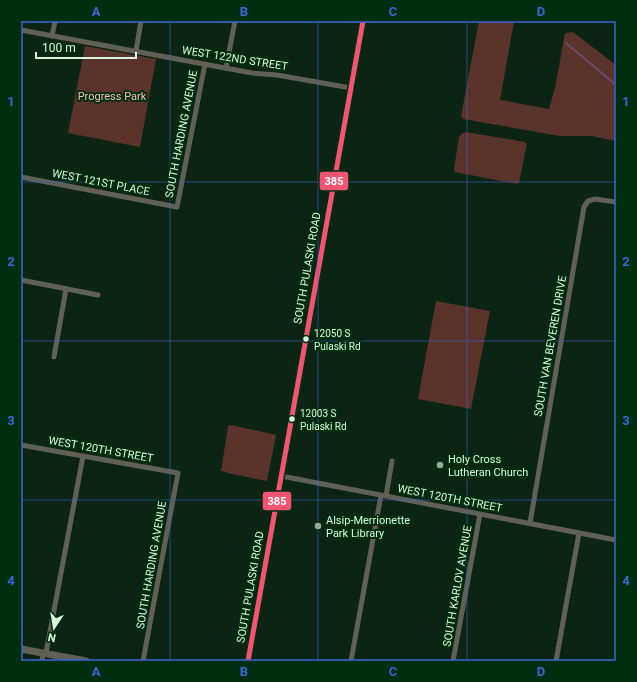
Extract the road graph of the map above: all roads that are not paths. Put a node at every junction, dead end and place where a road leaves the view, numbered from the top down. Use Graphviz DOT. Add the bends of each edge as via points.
graph roads {
  1 [pos="55,21"];
  2 [pos="141,21"];
  3 [pos="235,21"];
  4 [pos="363,21"];
  5 [pos="21,30"];
  6 [pos="52,36"];
  7 [pos="136,51"];
  8 [pos="205,64"];
  9 [pos="226,68"];
  10 [pos="351,88"];
  11 [pos="21,177"];
  12 [pos="616,202"];
  13 [pos="177,207"];
  14 [pos="21,280"];
  15 [pos="66,289"];
  16 [pos="98,295"];
  17 [pos="54,357"];
  18 [pos="21,445"];
  19 [pos="83,456"];
  20 [pos="392,461"];
  21 [pos="178,473"];
  22 [pos="281,476"];
  23 [pos="383,495"];
  24 [pos="480,514"];
  25 [pos="530,523"];
  26 [pos="579,533"];
  27 [pos="616,540"];
  28 [pos="21,649"];
  29 [pos="45,653"];
  30 [pos="42,661"];
  31 [pos="86,661"];
  32 [pos="144,661"];
  33 [pos="248,661"];
  34 [pos="351,661"];
  35 [pos="453,661"];
  36 [pos="556,661"];
  1 -- 6 [label="street"];
  2 -- 7 [label="street"];
  3 -- 9 [label="street"];
  4 -- 10 [label="main road, SOUTH PULASKI ROAD"];
  5 -- 6 [label="street, WEST 122ND STREET"];
  6 -- 7 [label="street, WEST 122ND STREET"];
  7 -- 8 [label="street, WEST 122ND STREET"];
  8 -- 9 [label="street, WEST 122ND STREET"];
  8 -- 13 [label="street, SOUTH HARDING AVENUE"];
  9 -- 10 [label="street, WEST 122ND STREET"];
  10 -- 22 [label="main road, SOUTH PULASKI ROAD"];
  11 -- 13 [label="street, WEST 121ST PLACE"];
  12 -- 25 [label="street, SOUTH VAN BEVEREN DRIVE" via="595,198 588,201 584,207"];
  14 -- 15 [label="street"];
  15 -- 16 [label="street"];
  15 -- 17 [label="street"];
  18 -- 19 [label="street, WEST 120TH STREET"];
  19 -- 21 [label="street, WEST 120TH STREET"];
  19 -- 29 [label="street"];
  20 -- 23 [label="street"];
  21 -- 32 [label="street, SOUTH HARDING AVENUE"];
  22 -- 23 [label="street, WEST 120TH STREET"];
  22 -- 33 [label="main road, SOUTH PULASKI ROAD"];
  23 -- 24 [label="street, WEST 120TH STREET"];
  23 -- 34 [label="street"];
  24 -- 25 [label="street, WEST 120TH STREET"];
  24 -- 35 [label="street, SOUTH KARLOV AVENUE"];
  25 -- 26 [label="street, WEST 120TH STREET"];
  26 -- 27 [label="street, WEST 120TH STREET"];
  26 -- 36 [label="street"];
  28 -- 29 [label="street"];
  29 -- 30 [label="street"];
  29 -- 31 [label="street"];
}
